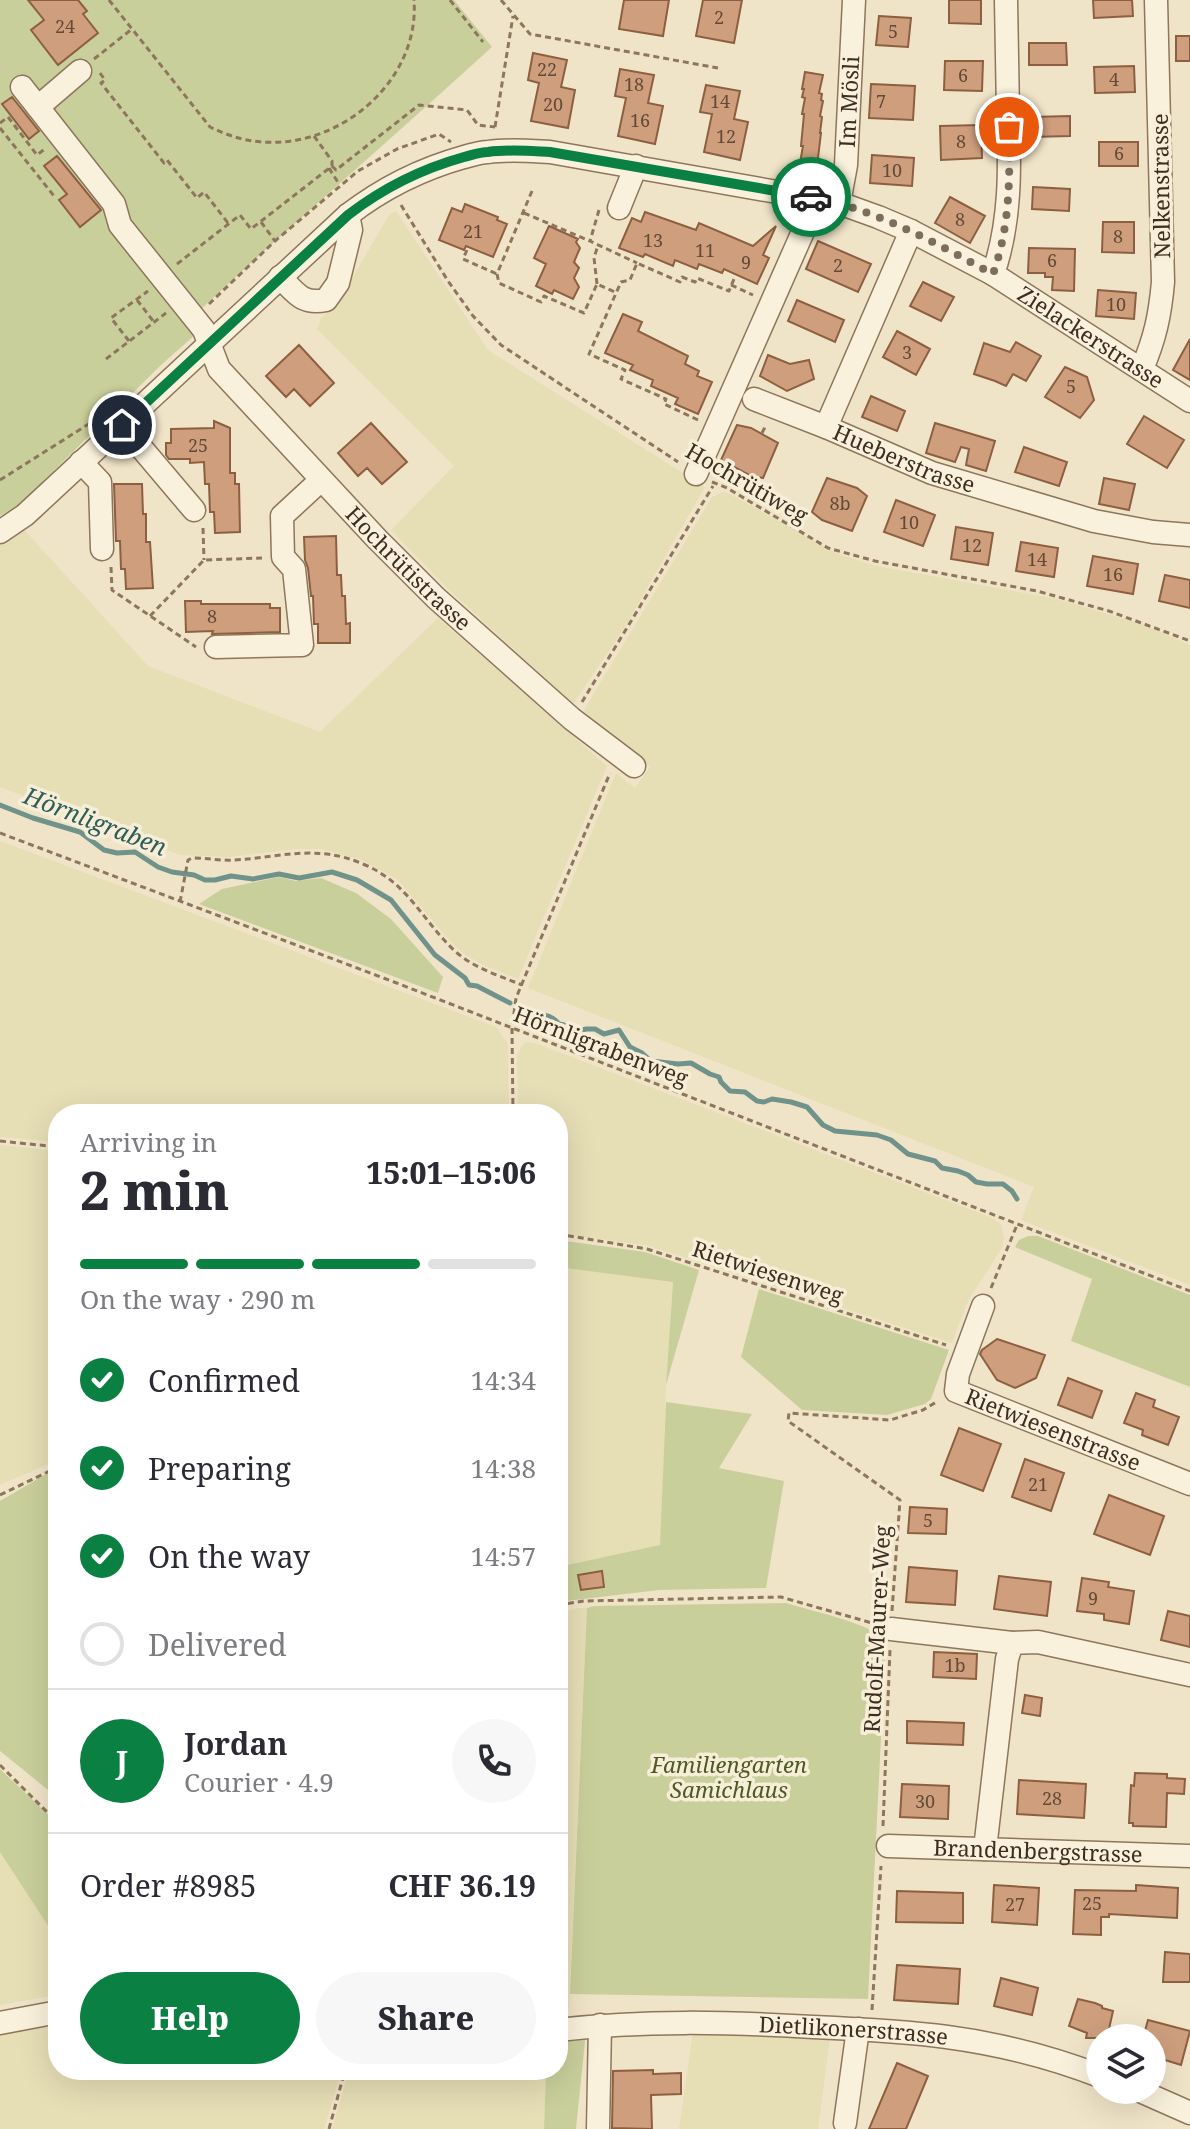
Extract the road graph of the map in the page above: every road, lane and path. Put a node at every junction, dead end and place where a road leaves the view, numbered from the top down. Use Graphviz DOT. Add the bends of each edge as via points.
graph roads {
  1 [pos="109,0"];
  2 [pos="414,0"];
  3 [pos="450,0"];
  4 [pos="501,0"];
  5 [pos="854,0"];
  6 [pos="1006,0"];
  7 [pos="1156,0"];
  8 [pos="513,16"];
  9 [pos="132,29"];
  10 [pos="483,42"];
  11 [pos="86,66"];
  12 [pos="718,68"];
  13 [pos="22,87"];
  14 [pos="38,107"];
  15 [pos="0,126"];
  16 [pos="61,136"];
  17 [pos="314,136"];
  18 [pos="457,147"];
  19 [pos="636,166"];
  20 [pos="331,167"];
  21 [pos="340,185"];
  22 [pos="389,186"];
  23 [pos="532,191"];
  24 [pos="54,196"];
  25 [pos="814,198"];
  26 [pos="839,203"];
  27 [pos="610,204"];
  28 [pos="524,213"];
  29 [pos="348,215"];
  30 [pos="261,222"];
  31 [pos="228,223"];
  32 [pos="911,231"];
  33 [pos="275,241"];
  34 [pos="590,241"];
  35 [pos="598,245"];
  36 [pos="467,250"];
  37 [pos="637,263"];
  38 [pos="497,274"];
  39 [pos="993,274"];
  40 [pos="162,277"];
  41 [pos="280,277"];
  42 [pos="734,279"];
  43 [pos="597,284"];
  44 [pos="731,285"];
  45 [pos="617,293"];
  46 [pos="137,299"];
  47 [pos="771,303"];
  48 [pos="188,310"];
  49 [pos="154,322"];
  50 [pos="129,341"];
  51 [pos="209,344"];
  52 [pos="106,359"];
  53 [pos="1142,369"];
  54 [pos="754,399"];
  55 [pos="1190,401"];
  56 [pos="113,419"];
  57 [pos="826,427"];
  58 [pos="716,428"];
  59 [pos="81,462"];
  60 [pos="705,479"];
  61 [pos="0,480"];
  62 [pos="321,480"];
  63 [pos="194,510"];
  64 [pos="0,532"];
  65 [pos="1190,535"];
  66 [pos="102,549"];
  67 [pos="283,557"];
  68 [pos="204,560"];
  69 [pos="150,616"];
  70 [pos="1190,641"];
  71 [pos="216,647"];
  72 [pos="572,719"];
  73 [pos="626,760"];
  74 [pos="0,833"];
  75 [pos="180,902"];
  76 [pos="522,985"];
  77 [pos="512,1028"];
  78 [pos="513,1104"];
  79 [pos="0,1141"];
  80 [pos="48,1146"];
  81 [pos="1017,1225"];
  82 [pos="568,1236"];
  83 [pos="1190,1291"];
  84 [pos="983,1306"];
  85 [pos="966,1352"];
  86 [pos="956,1391"];
  87 [pos="48,1472"];
  88 [pos="1190,1484"];
  89 [pos="0,1495"];
  90 [pos="568,1603"];
  91 [pos="891,1629"];
  92 [pos="1012,1643"];
  93 [pos="1190,1675"];
  94 [pos="0,1765"];
  95 [pos="48,1811"];
  96 [pos="884,1845"];
  97 [pos="985,1849"];
  98 [pos="1190,1856"];
  99 [pos="48,2014"];
  100 [pos="0,2023"];
  101 [pos="600,2025"];
  102 [pos="568,2029"];
  103 [pos="864,2030"];
  104 [pos="1086,2072"];
  105 [pos="342,2080"];
  106 [pos="1166,2102"];
  107 [pos="1190,2113"];
  108 [pos="845,2123"];
  109 [pos="329,2129"];
  110 [pos="598,2129"];
  1 -- 9 [label="path"];
  2 -- 17 [label="path" via="414,27 387,86 356,115"];
  3 -- 10 [label="path"];
  4 -- 8 [label="path"];
  5 -- 26 [label="street, Im Mösli" via="846,165"];
  6 -- 39 [label="street" via="1008,203"];
  7 -- 53 [label="street, Nelkenstrasse" via="1163,282 1155,336"];
  8 -- 12 [label="path" via="530,34"];
  8 -- 20 [label="path" via="495,127 478,125 467,110 419,105 336,170"];
  9 -- 11 [label="path"];
  9 -- 17 [label="path" via="210,127 264,143"];
  11 -- 14 [label="street"];
  11 -- 31 [label="path" via="105,80 101,83 164,163 167,160 197,198 204,192"];
  13 -- 14 [label="street, Hochrütistrasse"];
  14 -- 16 [label="street, Hochrütistrasse"];
  15 -- 16 [label="path" via="8,117 37,155"];
  15 -- 24 [label="path"];
  16 -- 40 [label="street, Hochrütistrasse"];
  17 -- 20 [label="path"];
  18 -- 21 [label="path" via="439,134 397,149"];
  19 -- 22 [label="street, Zielackerstrasse" via="550,152 486,152 442,163"];
  19 -- 25 [label="street, Zielackerstrasse"];
  19 -- 27 [label="street"];
  20 -- 21 [label="path"];
  20 -- 30 [label="path"];
  21 -- 33 [label="path"];
  22 -- 29 [label="street, Zielackerstrasse"];
  22 -- 60 [label="path, Hochrütiweg" via="448,281 501,345"];
  23 -- 28 [label="path"];
  25 -- 26 [label="street, Zielackerstrasse"];
  25 -- 47 [label="street"];
  26 -- 32 [label="street, Zielackerstrasse"];
  27 -- 34 [label="path"];
  28 -- 34 [label="path"];
  28 -- 38 [label="path"];
  29 -- 41 [label="street, Zielackerstrasse"];
  29 -- 41 [label="street" via="351,230 338,283 326,300 301,299"];
  30 -- 31 [label="path" via="251,229 240,215"];
  30 -- 33 [label="path"];
  31 -- 40 [label="path"];
  32 -- 39 [label="street, Zielackerstrasse"];
  32 -- 57 [label="street, Hueberstrasse"];
  33 -- 48 [label="path"];
  34 -- 35 [label="path"];
  35 -- 37 [label="path"];
  35 -- 43 [label="path"];
  36 -- 38 [label="path" via="463,259"];
  37 -- 44 [label="path" via="680,282 682,277 695,282 697,278 729,291"];
  37 -- 45 [label="path"];
  38 -- 43 [label="path" via="499,283 541,302 544,296 584,313"];
  39 -- 53 [label="street, Zielackerstrasse"];
  40 -- 46 [label="path"];
  40 -- 48 [label="street, Hochrütistrasse"];
  41 -- 51 [label="street, Zielackerstrasse"];
  42 -- 44 [label="path"];
  43 -- 45 [label="path"];
  44 -- 47 [label="path"];
  45 -- 58 [label="path" via="589,354 625,370 621,379"];
  46 -- 49 [label="path"];
  46 -- 50 [label="path" via="111,318"];
  47 -- 58 [label="street"];
  48 -- 49 [label="path"];
  48 -- 51 [label="street, Hochrütistrasse"];
  49 -- 50 [label="path"];
  50 -- 52 [label="path"];
  51 -- 56 [label="street, Zielackerstrasse"];
  51 -- 62 [label="street, Hochrütistrasse" via="219,369"];
  53 -- 55 [label="street, Zielackerstrasse"];
  54 -- 57 [label="street"];
  56 -- 59 [label="street, Zielackerstrasse"];
  56 -- 61 [label="path" via="75,434"];
  56 -- 63 [label="street"];
  57 -- 65 [label="street, Hueberstrasse" via="932,473 1094,521"];
  58 -- 60 [label="street"];
  59 -- 64 [label="street, Zielackerstrasse"];
  59 -- 66 [label="street" via="100,482"];
  60 -- 70 [label="path, Hochrütiweg" via="828,548 1037,591"];
  60 -- 72 [label="path"];
  62 -- 67 [label="street" via="282,516"];
  62 -- 72 [label="street, Hochrütistrasse" via="436,598"];
  63 -- 68 [label="path" via="203,518"];
  66 -- 69 [label="path" via="111,562 112,590"];
  67 -- 68 [label="path"];
  67 -- 71 [label="street" via="294,569 302,645"];
  68 -- 69 [label="path"];
  69 -- 71 [label="path" via="194,647"];
  72 -- 73 [label="street, Hochrütistrasse"];
  73 -- 76 [label="path"];
  74 -- 75 [label="path, Hörnligrabenweg"];
  75 -- 76 [label="path" via="192,858 234,860 309,852 347,859 398,886 468,961"];
  75 -- 77 [label="path, Hörnligrabenweg"];
  76 -- 77 [label="path"];
  77 -- 78 [label="path"];
  77 -- 81 [label="path, Hörnligrabenweg"];
  79 -- 80 [label="path"];
  81 -- 83 [label="path, Hörnligrabenweg"];
  81 -- 84 [label="path"];
  82 -- 85 [label="path, Rietwiesenweg" via="647,1249"];
  84 -- 85 [label="street, Rietwiesenstrasse"];
  85 -- 86 [label="street, Rietwiesenstrasse"];
  86 -- 88 [label="street, Rietwiesenstrasse"];
  86 -- 91 [label="path, Rudolf-Maurer-Weg" via="923,1410 890,1420 789,1413 788,1421 900,1500"];
  87 -- 89 [label="path"];
  90 -- 91 [label="path" via="781,1597"];
  91 -- 92 [label="street"];
  91 -- 96 [label="path, Rudolf-Maurer-Weg"];
  92 -- 93 [label="street" via="1038,1642"];
  92 -- 97 [label="street"];
  94 -- 95 [label="path"];
  96 -- 97 [label="street, Brandenbergstrasse"];
  96 -- 103 [label="path, Rudolf-Maurer-Weg"];
  97 -- 98 [label="street, Brandenbergstrasse"];
  99 -- 100 [label="street"];
  101 -- 102 [label="street, Dietlikonerstrasse"];
  101 -- 103 [label="street, Dietlikonerstrasse" via="707,2022"];
  101 -- 110 [label="street"];
  103 -- 104 [label="street, Dietlikonerstrasse" via="990,2044"];
  103 -- 108 [label="street"];
  105 -- 109 [label="path"];
  106 -- 107 [label="street"];
}
